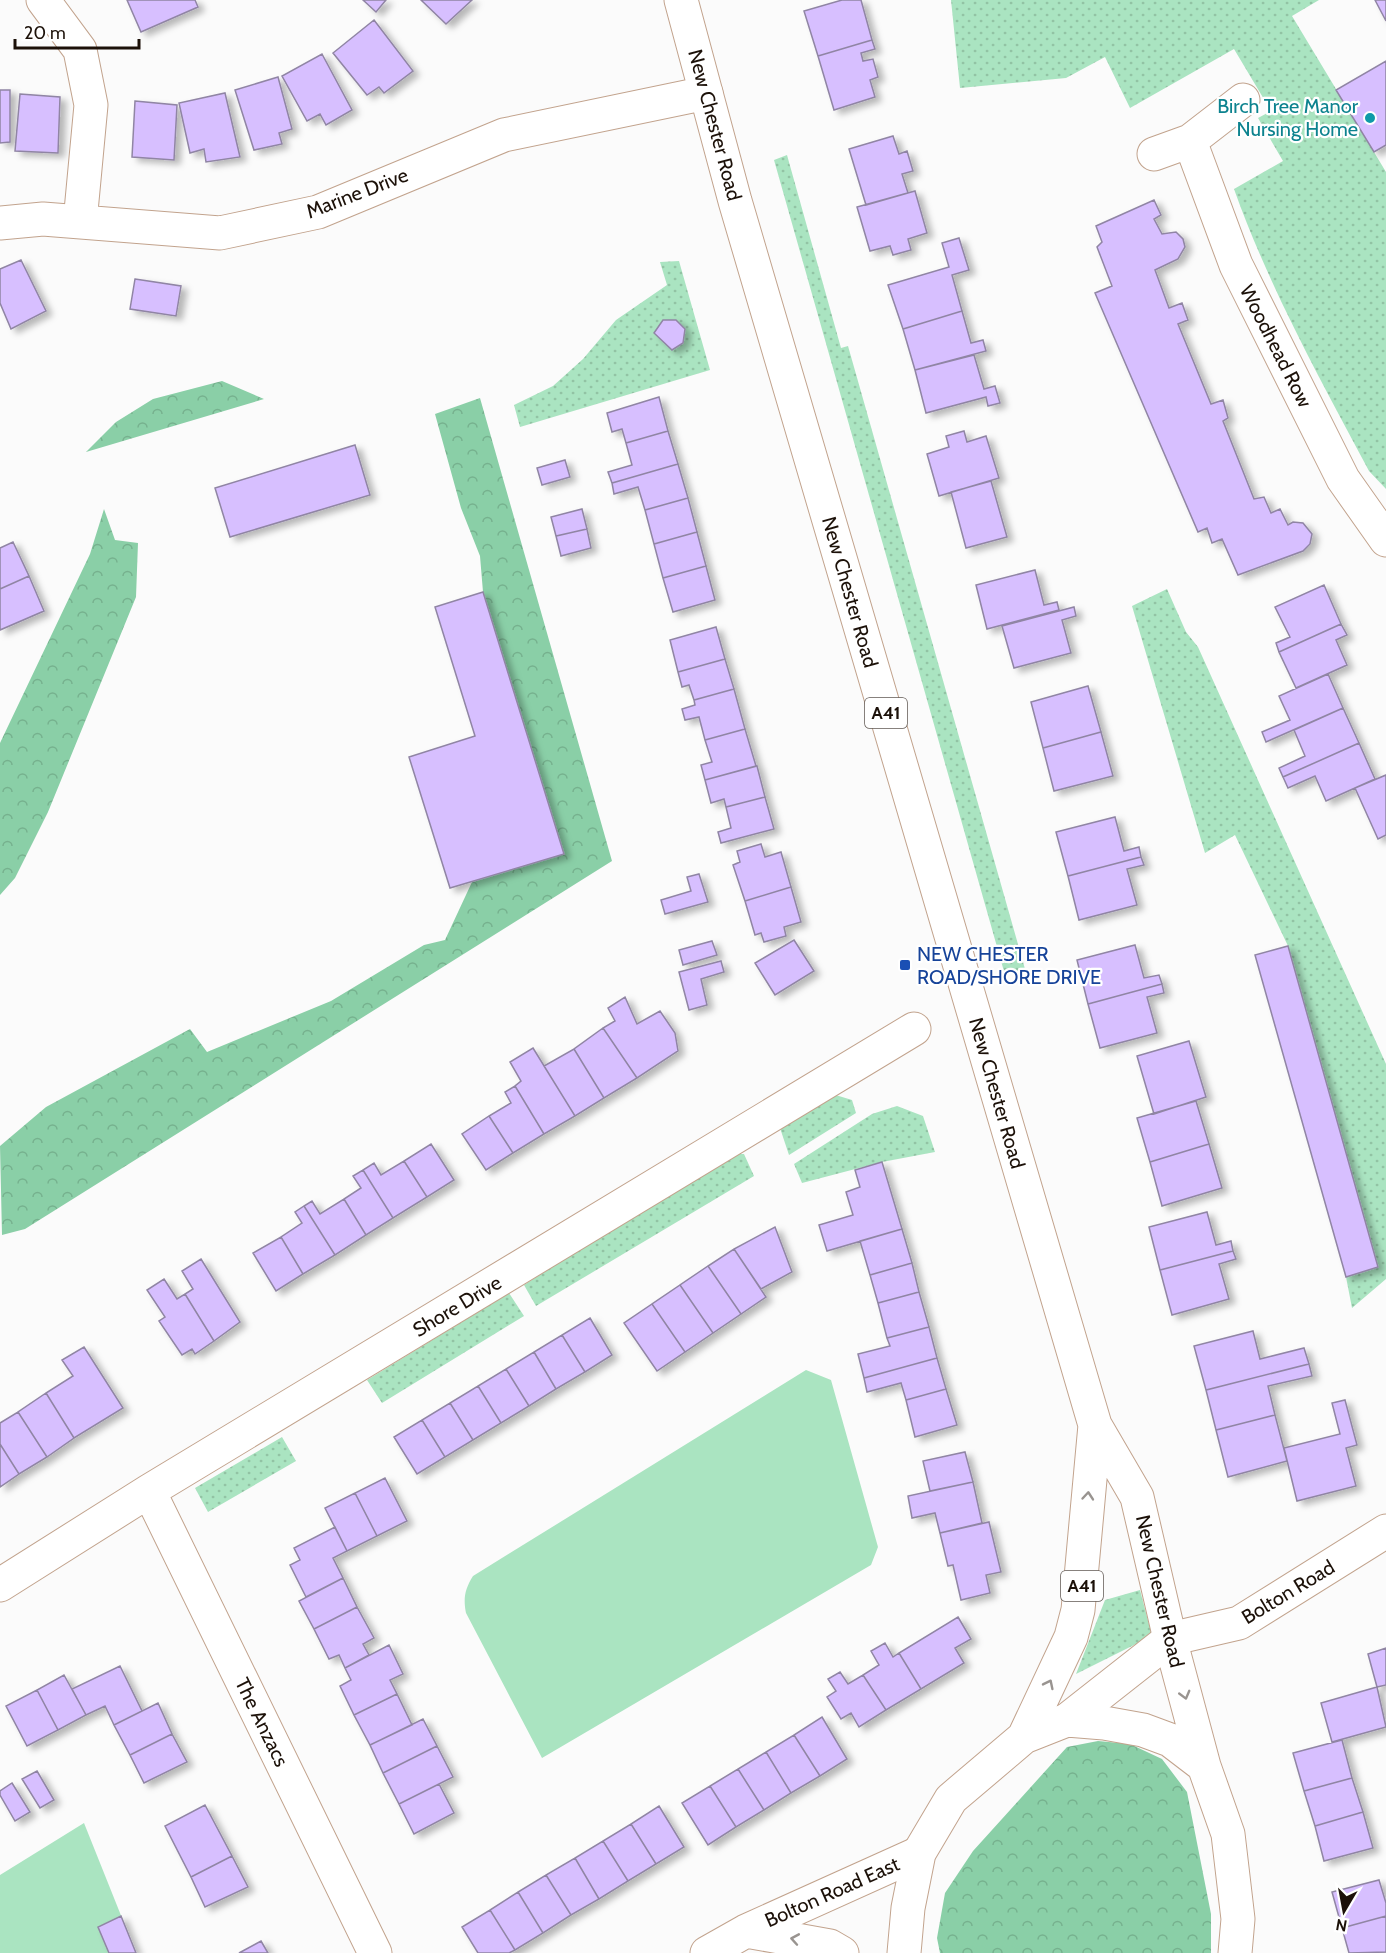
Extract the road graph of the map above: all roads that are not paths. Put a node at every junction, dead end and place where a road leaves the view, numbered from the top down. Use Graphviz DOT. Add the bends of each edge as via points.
graph roads {
  1 [pos="43,0"];
  2 [pos="681,0"];
  3 [pos="706,93"];
  4 [pos="1243,100"];
  5 [pos="1190,141"];
  6 [pos="1154,154"];
  7 [pos="80,222"];
  8 [pos="0,223"];
  9 [pos="1386,540"];
  10 [pos="914,1029"];
  11 [pos="1095,1425"];
  12 [pos="149,1491"];
  13 [pos="1386,1531"];
  14 [pos="0,1585"];
  15 [pos="1170,1638"];
  16 [pos="1067,1720"];
  17 [pos="1024,1737"];
  18 [pos="1204,1766"];
  19 [pos="919,1853"];
  20 [pos="746,1931"];
  21 [pos="375,1953"];
  22 [pos="707,1953"];
  23 [pos="842,1953"];
  24 [pos="904,1953"];
  25 [pos="1235,1953"];
  1 -- 7 [label="main road" via="80,50 91,105"];
  2 -- 3 [label="main road, New Chester Road / A41"];
  3 -- 7 [label="main road, Marine Drive" via="504,135 318,212 220,233"];
  3 -- 11 [label="main road, New Chester Road / A41"];
  4 -- 5 [label="main road"];
  5 -- 6 [label="main road"];
  5 -- 9 [label="main road, Woodhead Row" via="1236,265 1343,479"];
  7 -- 8 [label="main road, Marine Drive" via="43,219"];
  10 -- 12 [label="main road, Shore Drive"];
  11 -- 15 [label="main road, New Chester Road / A41" via="1137,1497"];
  17 -- 11 [label="main road, New Chester Road / A41, one-way" via="1071,1637 1078,1610"];
  12 -- 14 [label="main road, Shore Drive"];
  12 -- 21 [label="main road, The Anzacs"];
  13 -- 15 [label="main road, Bolton Road" via="1239,1623"];
  15 -- 16 [label="main road, Bolton Road"];
  15 -- 18 [label="main road, New Chester Road / A41, one-way"];
  16 -- 17 [label="main road, A41"];
  16 -- 18 [label="main road, A41" via="1143,1730 1170,1740"];
  17 -- 19 [label="main road, A41" via="951,1799"];
  18 -- 25 [label="main road, A41" via="1228,1834 1238,1919"];
  19 -- 20 [label="main road, Bolton Road East"];
  19 -- 24 [label="main road, A41"];
  20 -- 22 [label="main road, Bolton Road East"];
  23 -- 20 [label="main road, Bolton Road East, one-way" via="830,1946"];
}
